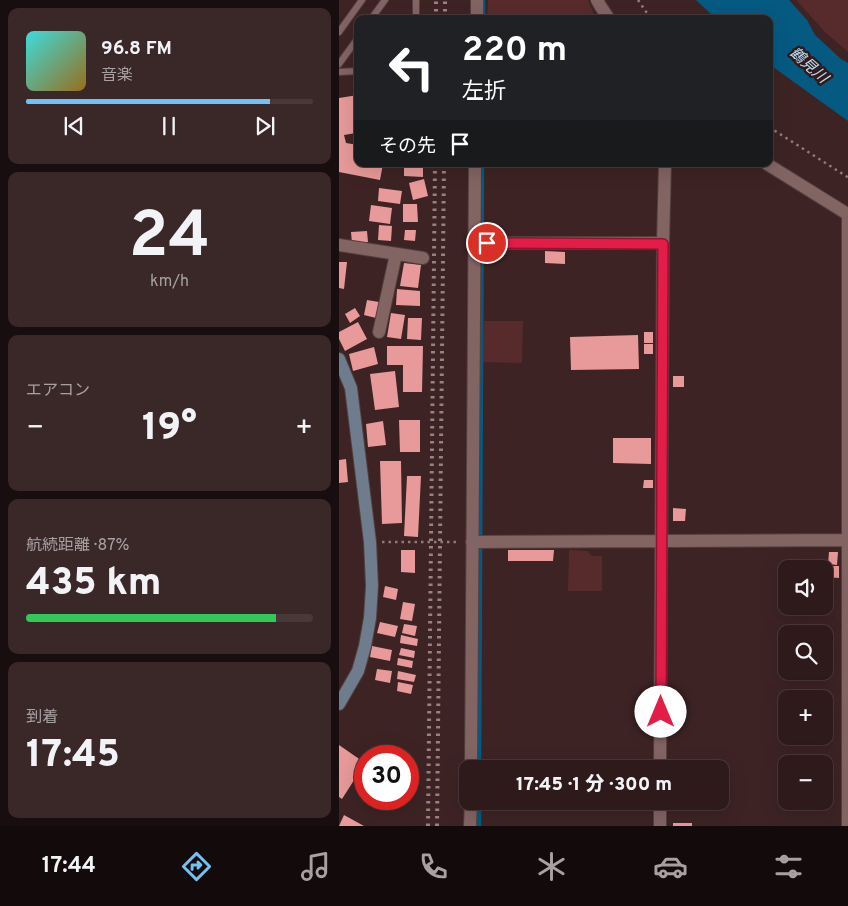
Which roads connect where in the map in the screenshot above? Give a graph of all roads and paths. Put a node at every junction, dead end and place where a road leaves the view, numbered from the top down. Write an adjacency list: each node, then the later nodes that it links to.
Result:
1 (362, 0): 12 (lane)
2 (385, 0): 7 (lane)
3 (416, 0): 8 (lane)
4 (477, 0): 9 (street)
5 (597, 0): 10 (street)
6 (638, 0): 11 (path)
7 (374, 15)
8 (416, 15)
9 (477, 15)
10 (606, 15)
11 (648, 15)
12 (339, 32)
13 (354, 43): 14 (lane)
14 (339, 64)
15 (354, 71): 16 (lane)
16 (339, 72)
17 (773, 130): 21 (path)
18 (475, 167): 23 (street)
19 (665, 167): 24 (street)
20 (772, 167): 22 (street)
21 (848, 178)
22 (848, 215): 30 (street)
23 (479, 243): 24 (street); 32 (street)
24 (663, 244): 33 (street)
25 (339, 245): 26 (street)
26 (395, 254): 27 (street); 28 (street)
27 (423, 258)
28 (379, 332)
29 (339, 359): 31 (street)
30 (848, 540): 33 (street); 41 (street)
31 (370, 542): 32 (path); 34 (street)
32 (478, 542): 33 (street); 35 (street)
33 (662, 542): 36 (street)
34 (339, 704)
35 (471, 760)
36 (660, 760)
37 (471, 810): 39 (street)
38 (660, 810): 40 (street)
39 (470, 826)
40 (660, 826)
41 (848, 826)

